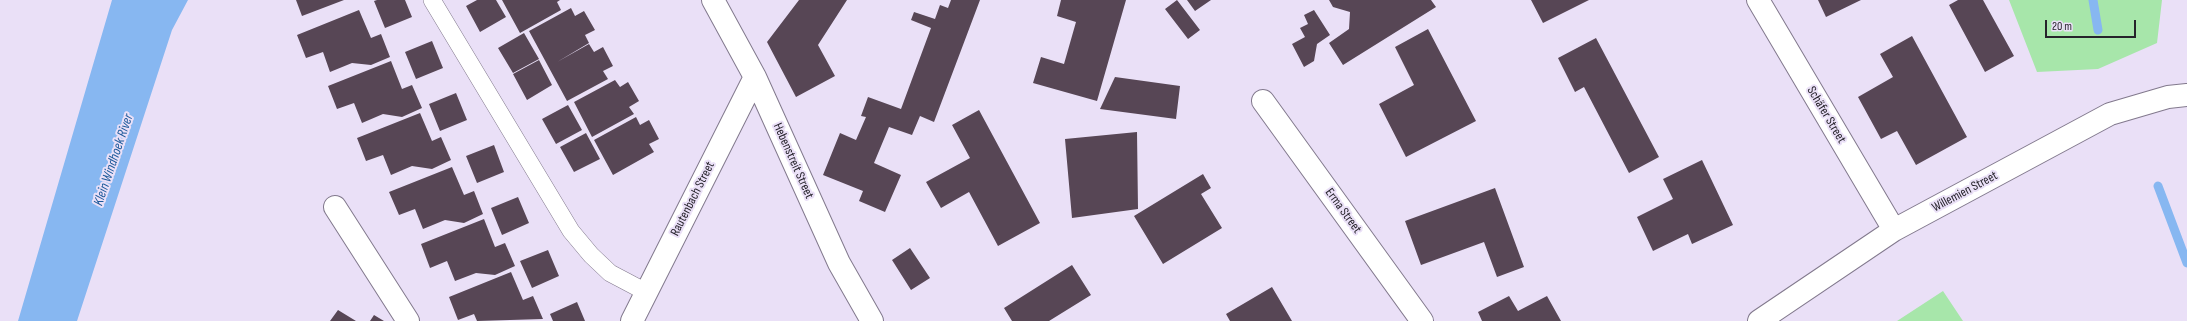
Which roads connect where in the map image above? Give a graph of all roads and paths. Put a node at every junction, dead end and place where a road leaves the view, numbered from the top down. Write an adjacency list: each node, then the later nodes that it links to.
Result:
1 (432, 0): 9 (lane)
2 (713, 0): 4 (street, Hebenstreit Street)
3 (1758, 0): 8 (street, Schäfer Street)
4 (755, 77): 9 (street, Rautenbach Street); 12 (street, Hebenstreit Street)
5 (2187, 95): 8 (street, Willemien Street)
6 (1263, 101): 13 (street, Erma Street)
7 (335, 208): 10 (street)
8 (1894, 230): 14 (street, Willemien Street)
9 (646, 292): 11 (street, Rautenbach Street)
10 (408, 321)
11 (632, 321)
12 (872, 321)
13 (1422, 321)
14 (1759, 321)

